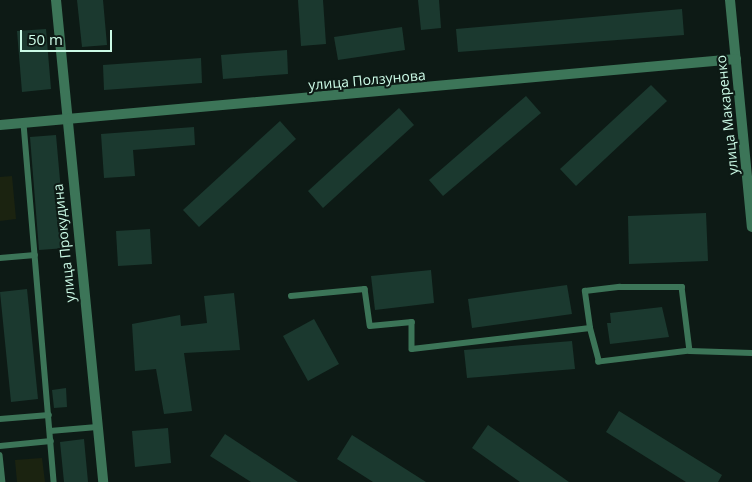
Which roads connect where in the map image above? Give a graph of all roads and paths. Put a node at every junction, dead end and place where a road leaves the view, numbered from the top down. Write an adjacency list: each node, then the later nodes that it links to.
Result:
1 (56, 0): 4 (street, улица Прокудина)
2 (730, 0): 3 (street, улица Макаренко)
3 (736, 59): 4 (street, улица Ползунова); 7 (street, улица Макаренко)
4 (66, 121): 5 (street, улица Ползунова); 16 (street, улица Прокудина)
5 (24, 124): 6 (street, улица Ползунова); 8 (lane)
6 (0, 125)
7 (752, 226)
8 (35, 256): 9 (lane); 14 (lane)
9 (0, 258)
10 (291, 296): 11 (lane)
11 (590, 328): 12 (lane); 12 (lane)
12 (690, 351): 13 (lane)
13 (752, 353)
14 (49, 415): 15 (lane); 17 (lane)
15 (0, 419)
16 (97, 427): 17 (lane); 23 (street, улица Прокудина)
17 (50, 432): 18 (lane)
18 (51, 441): 19 (lane); 22 (lane)
19 (0, 446)
20 (0, 454): 21 (lane)
21 (3, 482)
22 (54, 482)
23 (102, 482)

